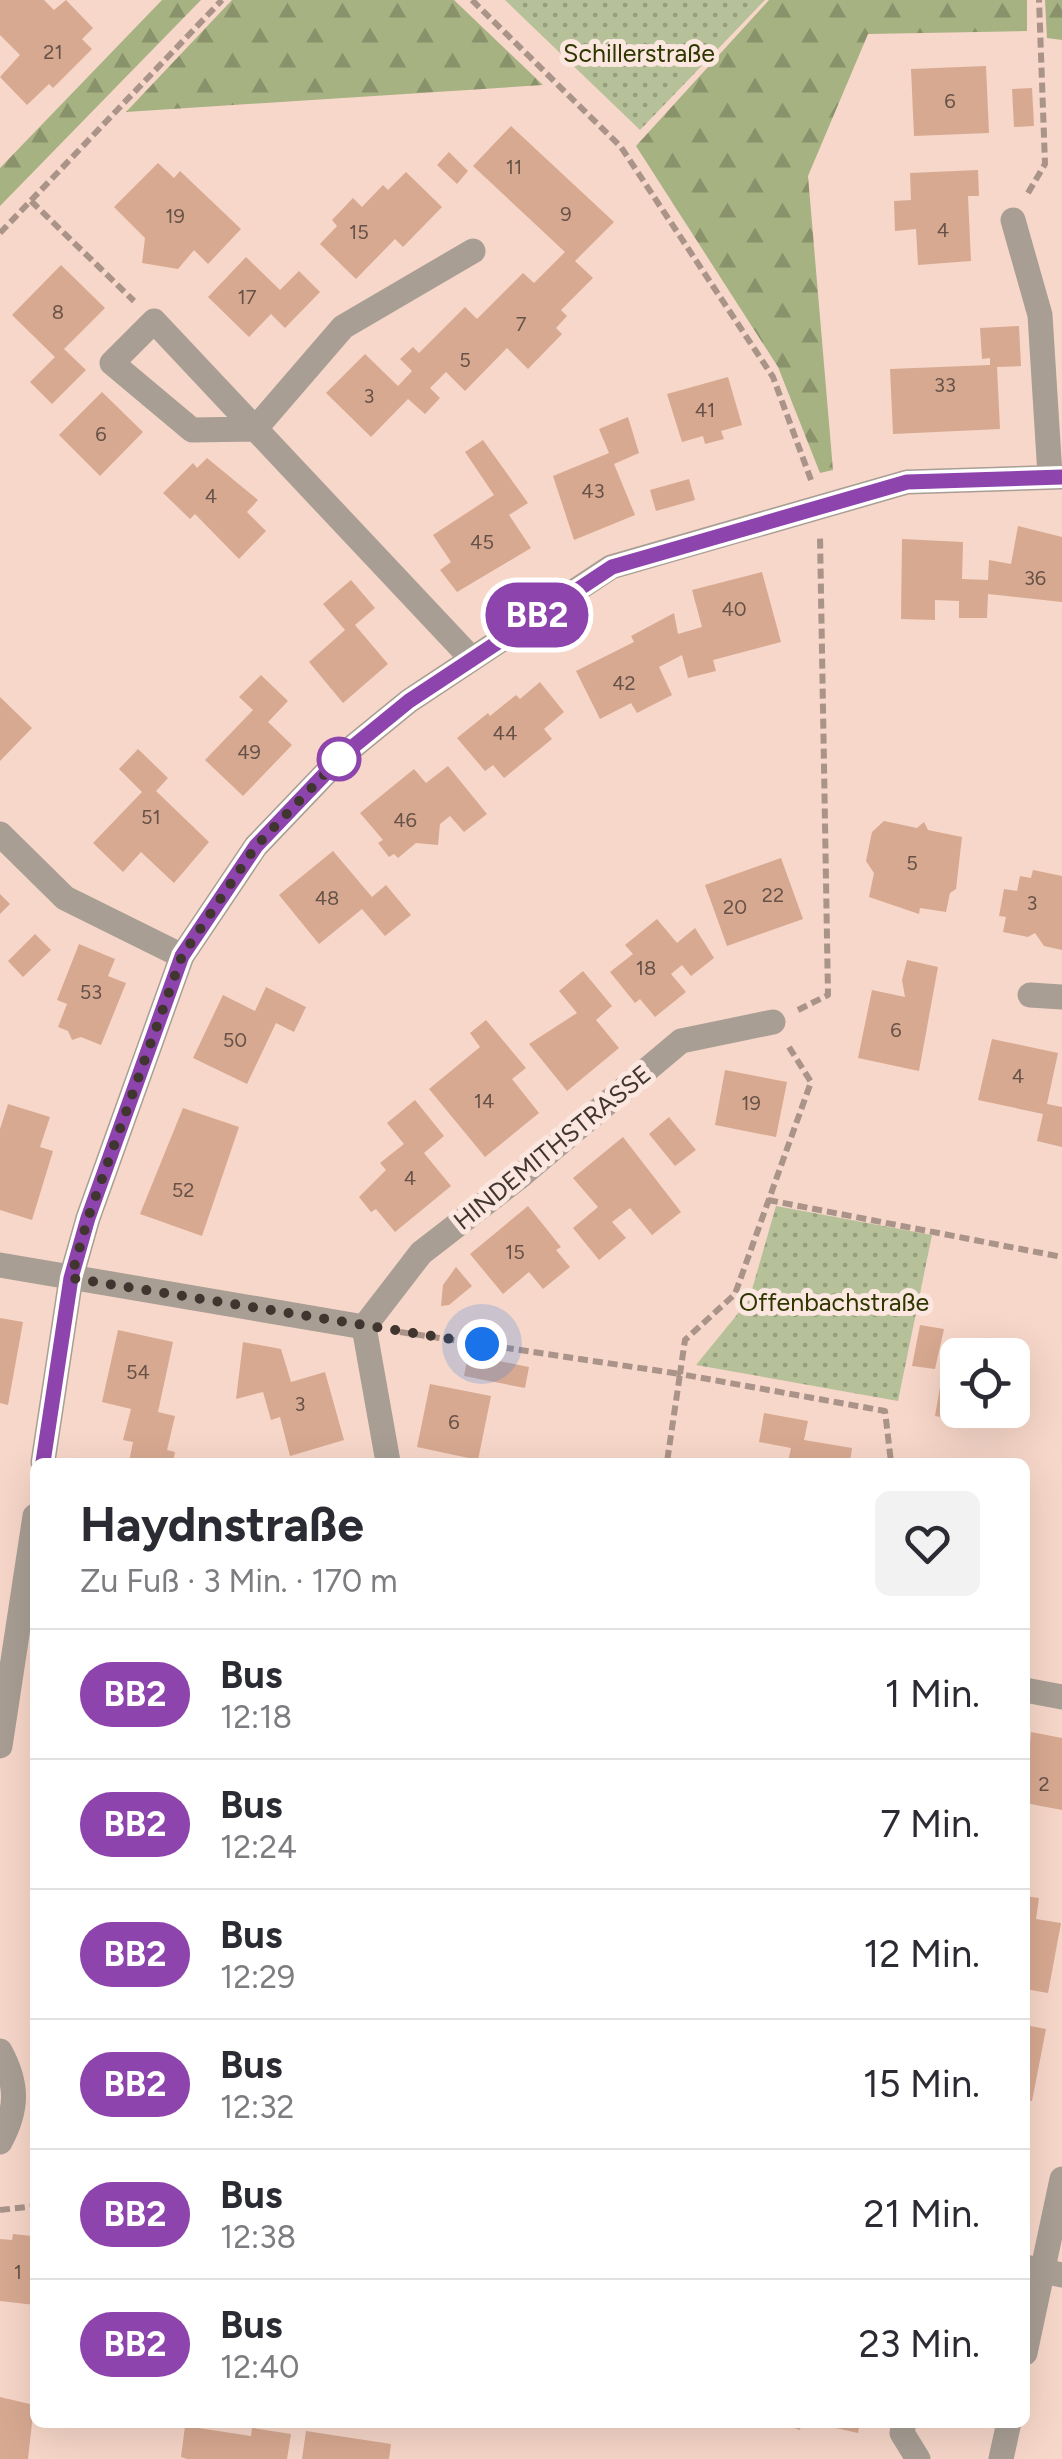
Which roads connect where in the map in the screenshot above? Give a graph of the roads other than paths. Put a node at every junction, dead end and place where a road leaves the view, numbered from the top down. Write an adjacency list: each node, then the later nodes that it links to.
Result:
1 (1013, 220): 4 (street)
2 (473, 251): 3 (street)
3 (255, 429): 3 (street); 5 (street)
4 (1056, 476): 5 (street)
5 (471, 658): 7 (street)
6 (0, 834): 7 (street)
7 (182, 956): 12 (street)
8 (1030, 994): 9 (street)
9 (1062, 997)
10 (773, 1022): 13 (street, HINDEMITHSTRASSE)
11 (0, 1264): 12 (street)
12 (71, 1278): 13 (street); 14 (street)
13 (364, 1326): 15 (street)
14 (44, 1458)
15 (387, 1458)
16 (30, 1549): 19 (street)
17 (1030, 1691): 18 (street)
18 (1062, 1698)
19 (0, 1746)
20 (0, 2051): 21 (street)
21 (25, 2101): 22 (street)
22 (0, 2142)
23 (1062, 2179): 24 (street)
24 (1044, 2271): 25 (street)
25 (1030, 2331)
26 (903, 2428): 28 (street)
27 (1008, 2428): 29 (street)
28 (918, 2459)
29 (1001, 2459)

